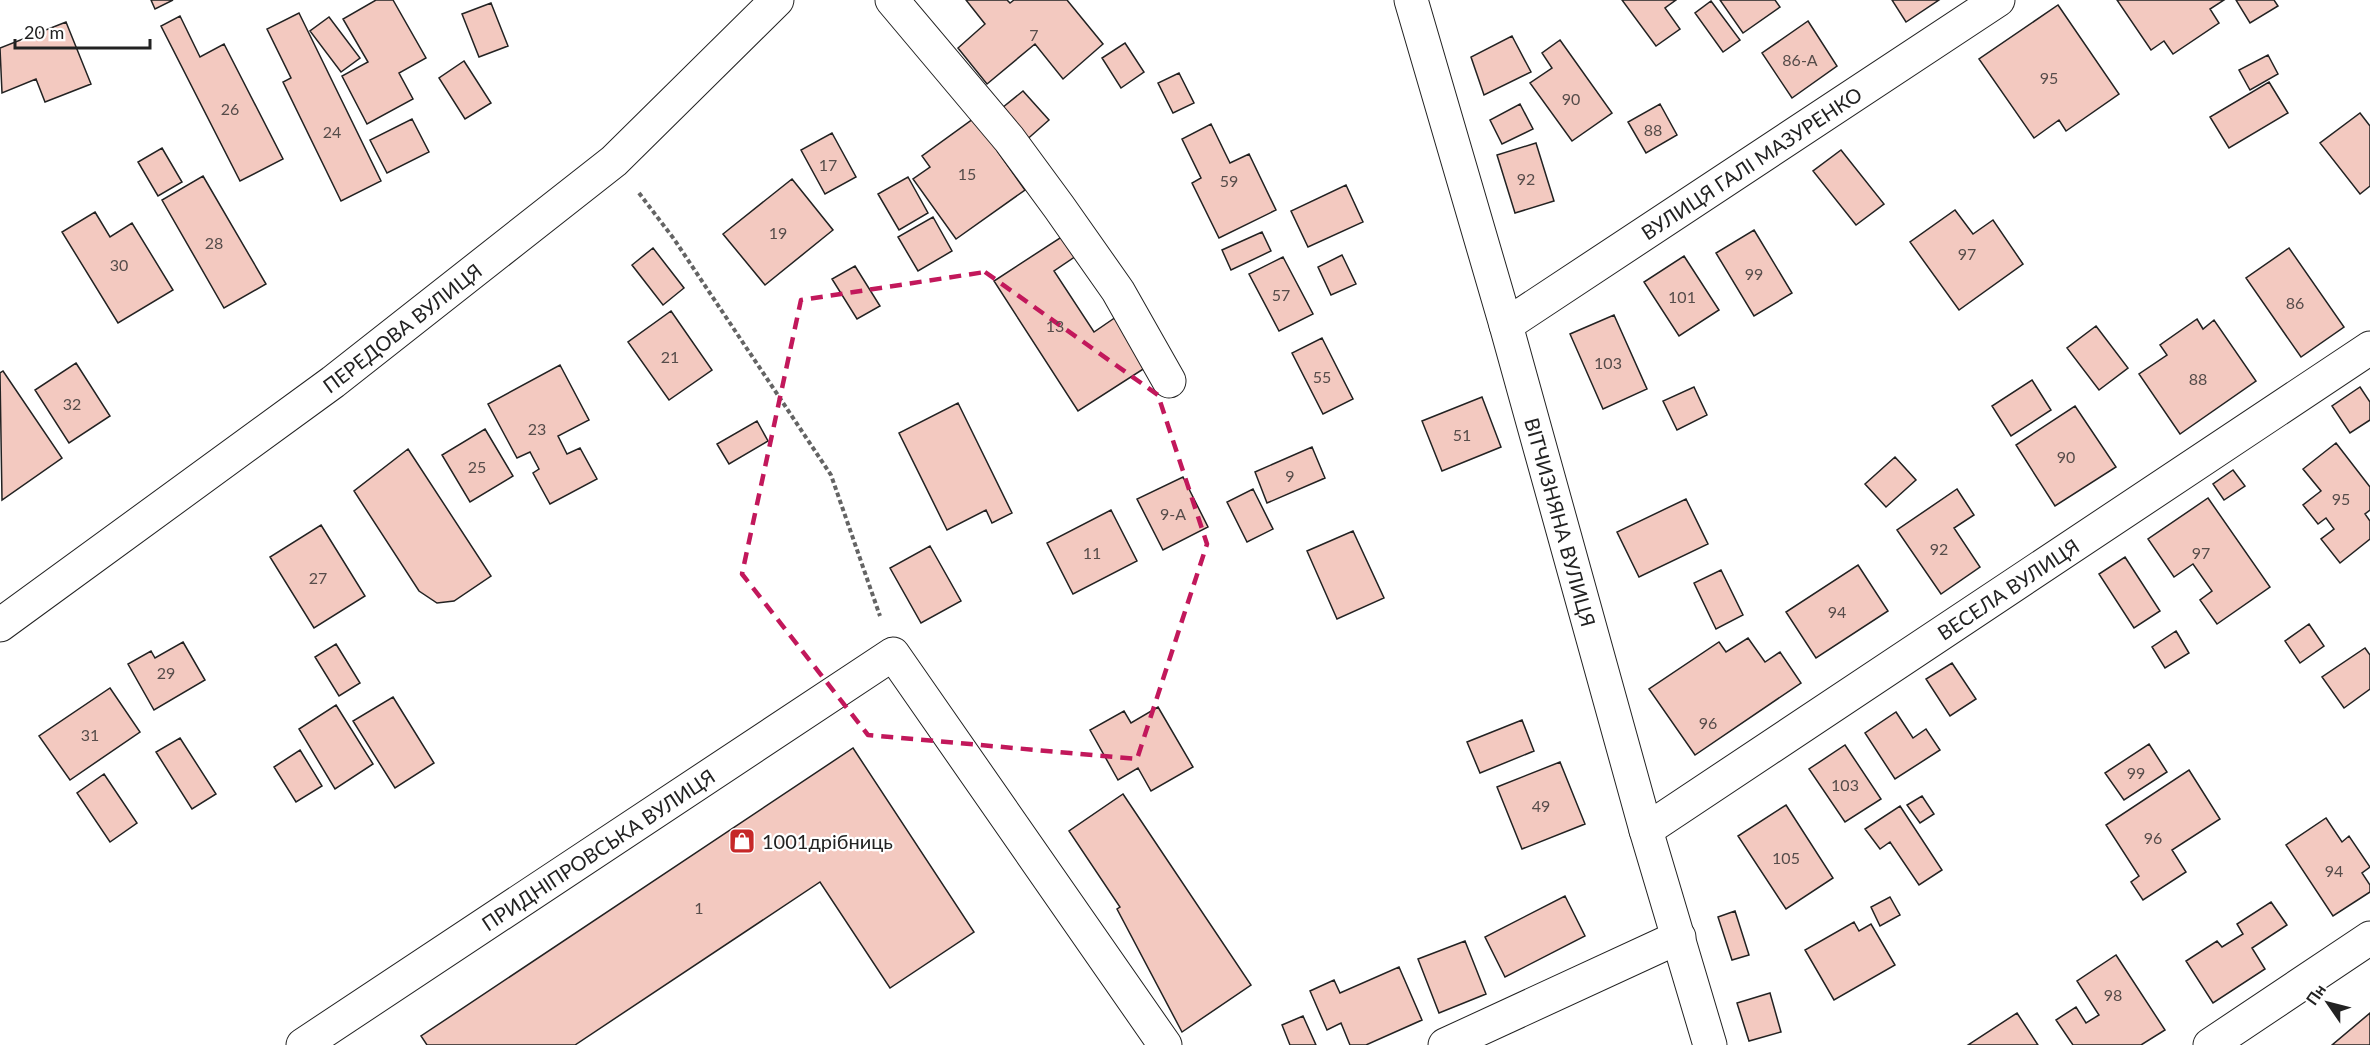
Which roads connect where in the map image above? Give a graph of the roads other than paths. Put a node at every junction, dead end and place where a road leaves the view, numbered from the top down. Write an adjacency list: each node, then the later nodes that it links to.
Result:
1 (777, 0): 8 (street, ПЕРЕДОВА ВУЛИЦЯ)
2 (892, 0): 7 (street)
3 (1411, 0): 5 (street, ВІТЧИЗНЯНА ВУЛИЦЯ)
4 (1998, 0): 5 (street, ВУЛИЦЯ ГАЛІ МАЗУРЕНКО)
5 (1506, 325): 9 (street, ВІТЧИЗНЯНА ВУЛИЦЯ)
6 (2370, 348): 9 (street, ВЕСЕЛА ВУЛИЦЯ)
7 (1169, 381)
8 (0, 625)
9 (1646, 830): 10 (street, ВІТЧИЗНЯНА ВУЛИЦЯ)
10 (1679, 937): 14 (street); 15 (street, ВІТЧИЗНЯНА ВУЛИЦЯ)
11 (2370, 938): 16 (street)
12 (303, 1045): 13 (street, ПРИДНІПРОВСЬКА ВУЛИЦЯ)
13 (1165, 1045)
14 (1445, 1045)
15 (1710, 1045)
16 (2210, 1045)

